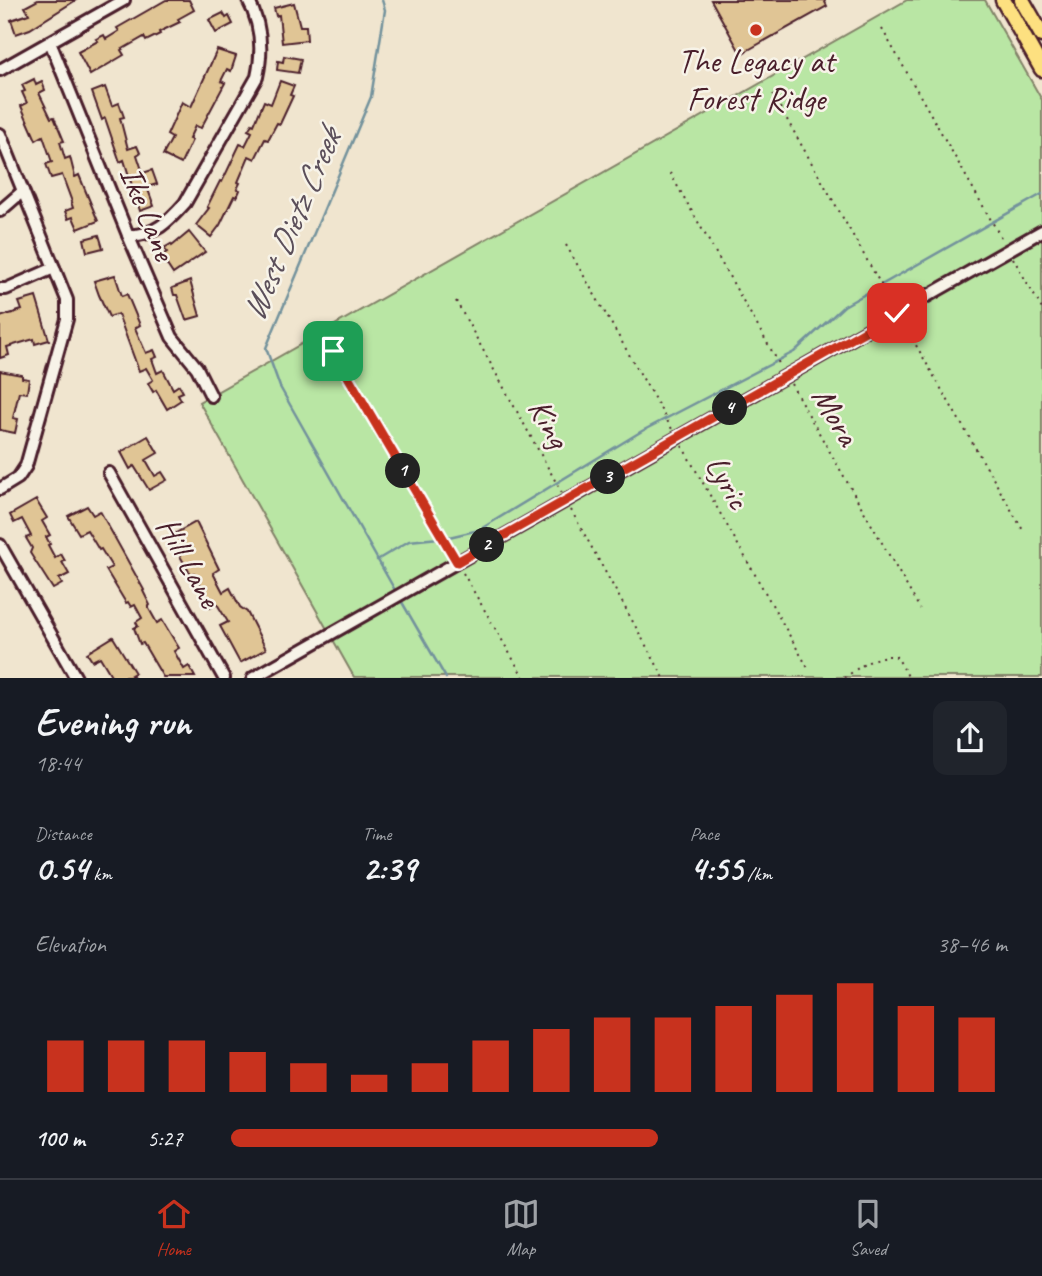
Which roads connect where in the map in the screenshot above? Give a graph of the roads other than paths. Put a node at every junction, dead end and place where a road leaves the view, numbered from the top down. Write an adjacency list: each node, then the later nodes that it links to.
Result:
1 (124, 0): 6 (street)
2 (248, 0): 14 (street)
3 (1003, 0): 9 (main road)
4 (1022, 0): 5 (main road)
5 (1042, 35)
6 (51, 42): 8 (street); 14 (street, Ike Lane)
7 (0, 54): 8 (street)
8 (3, 68)
9 (1042, 69)
10 (0, 134): 11 (street)
11 (23, 191): 12 (street); 15 (street)
12 (0, 211)
13 (1042, 231): 23 (street)
14 (128, 235): 17 (street, Ike Lane)
15 (54, 268): 16 (street); 19 (street)
16 (0, 289)
17 (211, 396)
18 (109, 473): 22 (street, Hill Lane)
19 (0, 489)
20 (0, 545): 21 (street)
21 (76, 677)
22 (224, 677)
23 (253, 677)

